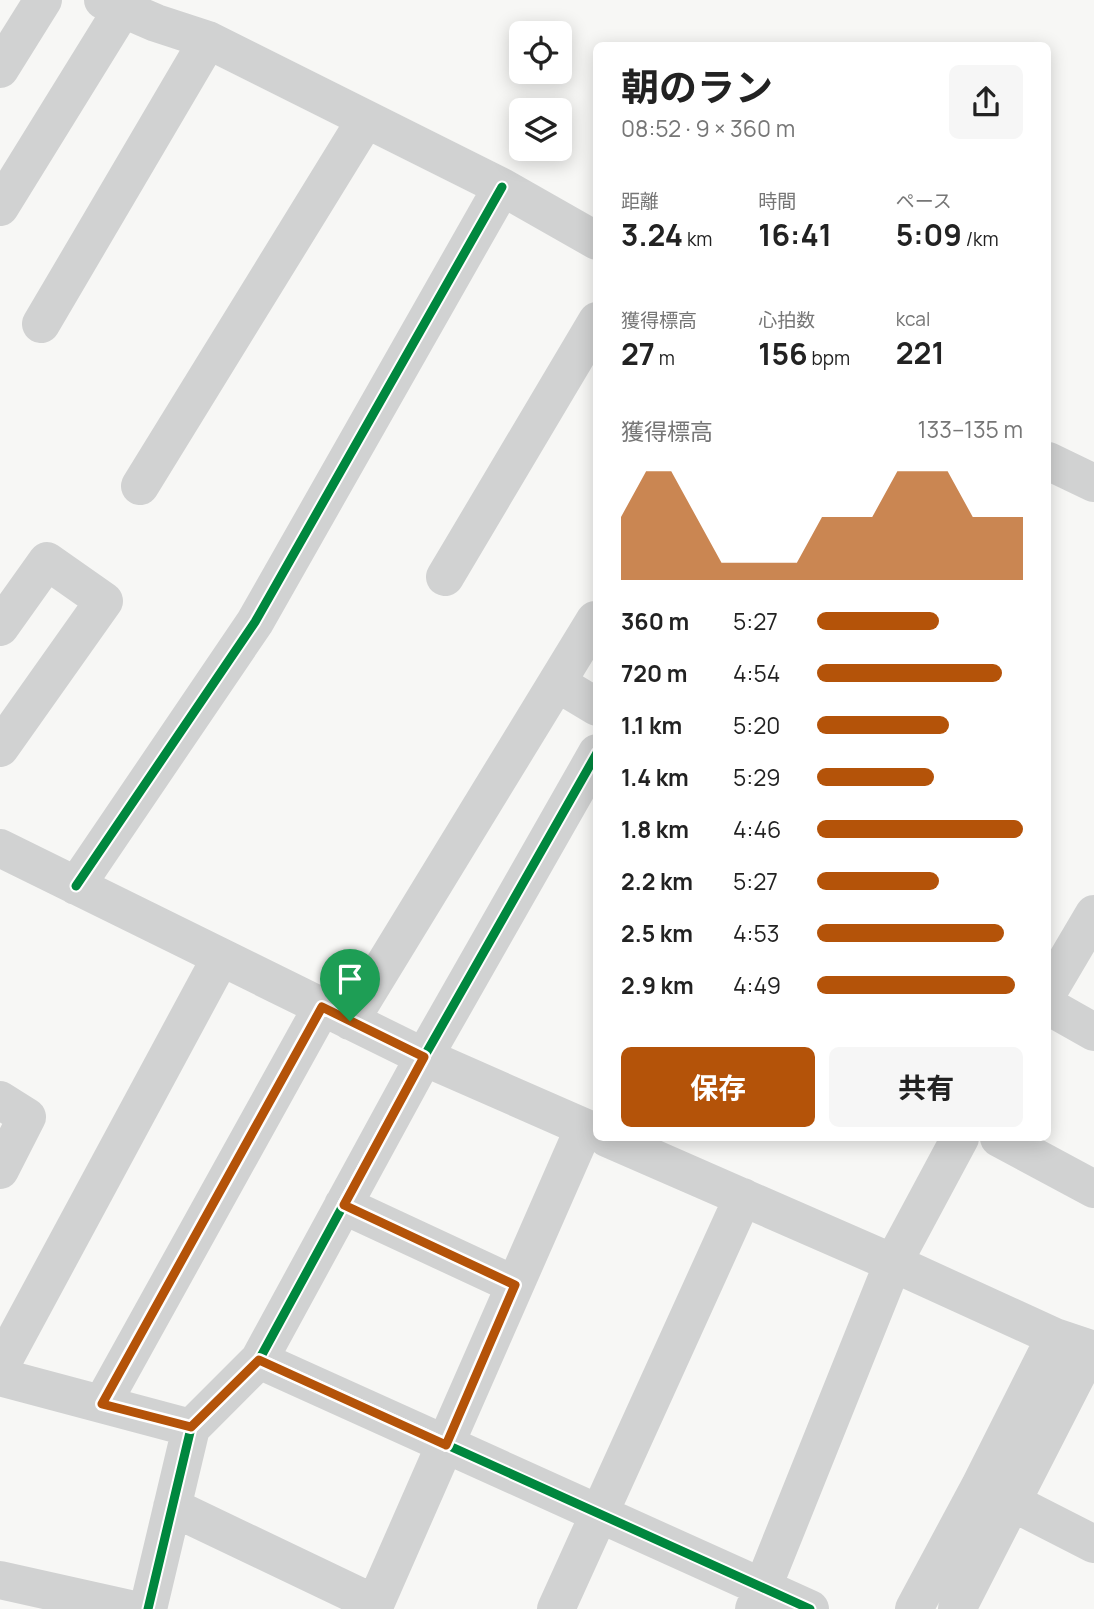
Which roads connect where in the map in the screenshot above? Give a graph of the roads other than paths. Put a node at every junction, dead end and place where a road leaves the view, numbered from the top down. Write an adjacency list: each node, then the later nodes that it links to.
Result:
1 (43, 0): 4 (street)
2 (136, 8): 3 (street); 7 (street)
3 (208, 40): 5 (street); 9 (street)
4 (0, 69)
5 (366, 119): 6 (street); 13 (street)
6 (502, 187): 8 (street); 22 (street)
7 (0, 206)
8 (593, 239)
9 (41, 324)
10 (593, 328): 14 (street)
11 (1051, 465): 12 (street)
12 (1094, 484)
13 (140, 486)
14 (445, 577)
15 (593, 625): 17 (street)
16 (0, 627): 19 (street)
17 (557, 683): 18 (street); 28 (street)
18 (593, 705)
19 (0, 748)
20 (593, 760): 30 (street)
21 (0, 848): 22 (street)
22 (76, 886): 25 (street)
23 (1094, 914): 24 (street)
24 (1060, 947): 26 (street)
25 (221, 957): 28 (street); 45 (street)
26 (1051, 981)
27 (1051, 1008): 29 (street)
28 (336, 1014): 30 (street); 47 (street)
29 (1094, 1032)
30 (424, 1057): 32 (street); 40 (street)
31 (0, 1100): 37 (street)
32 (593, 1132)
33 (593, 1139): 42 (street)
34 (614, 1141): 39 (street)
35 (958, 1141): 41 (street)
36 (1005, 1141): 38 (street)
37 (0, 1171)
38 (1094, 1189)
39 (743, 1197): 41 (street); 52 (street)
40 (344, 1205): 42 (street); 44 (street)
41 (893, 1263): 43 (street); 55 (street)
42 (515, 1285): 49 (street)
43 (1080, 1346): 50 (street)
44 (259, 1360): 48 (street); 49 (street)
45 (0, 1367)
46 (0, 1377): 47 (street)
47 (102, 1404): 48 (street)
48 (191, 1427): 51 (street)
49 (446, 1445): 52 (street); 56 (street)
50 (996, 1494): 53 (street); 61 (street); 62 (street)
51 (172, 1507): 56 (street); 58 (street)
52 (599, 1514): 55 (street); 59 (street)
53 (1094, 1544)
54 (0, 1580): 57 (street)
55 (758, 1598): 60 (street)
56 (374, 1607)
57 (131, 1609)
58 (148, 1609)
59 (556, 1609)
60 (810, 1609)
61 (914, 1609)
62 (957, 1609)

